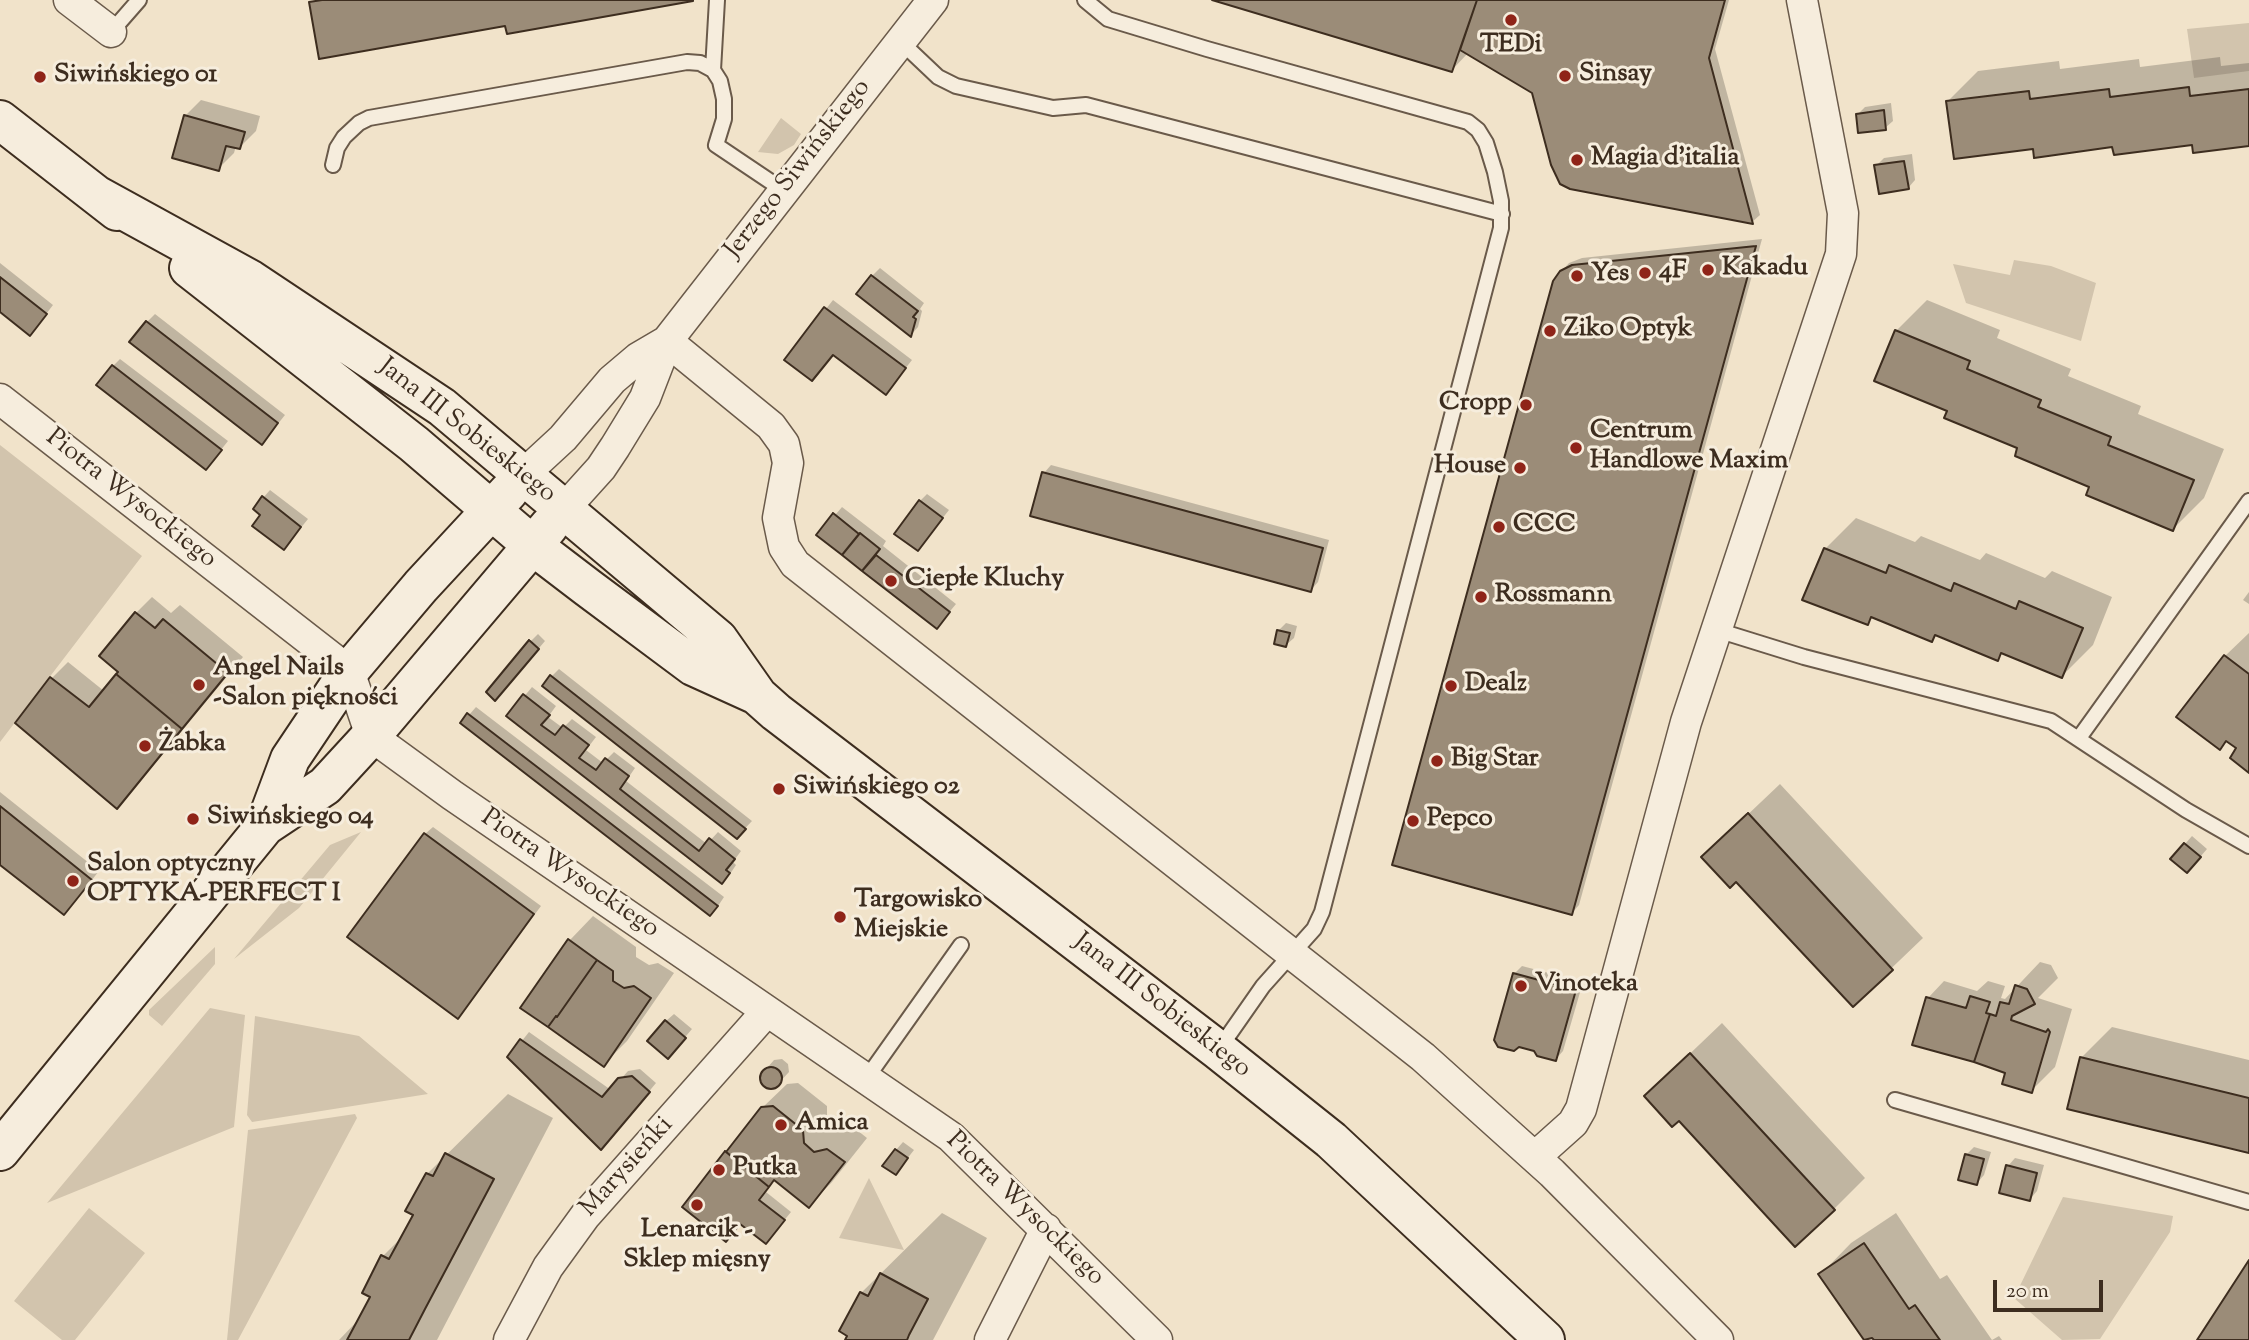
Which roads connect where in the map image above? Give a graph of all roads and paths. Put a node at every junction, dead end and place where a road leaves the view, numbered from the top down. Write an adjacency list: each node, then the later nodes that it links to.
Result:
1 (69, 0): 7 (street)
2 (139, 0): 7 (lane)
3 (718, 0): 9 (lane)
4 (933, 0): 8 (street, Jerzego Siwińskiego)
5 (1085, 0): 14 (lane)
6 (1802, 0): 22 (street)
7 (111, 32)
8 (900, 41): 12 (street, Jerzego Siwińskiego); 14 (lane)
9 (713, 70): 11 (lane); 12 (lane)
10 (0, 120): 13 (street, Jana III Sobieskiego)
11 (333, 165)
12 (783, 190): 15 (street, Jerzego Siwińskiego)
13 (98, 196): 17 (street, Jana III Sobieskiego); 20 (street, Jana III Sobieskiego)
14 (1502, 214): 30 (lane)
15 (667, 341): 17 (street, Jerzego Siwińskiego); 19 (street, Jerzego Siwińskiego); 30 (street)
16 (0, 399): 23 (street, Piotra Wysockiego)
17 (524, 474): 19 (street, Jana III Sobieskiego); 20 (street)
18 (2249, 501): 26 (lane)
19 (564, 509): 21 (street); 24 (street, Jana III Sobieskiego)
20 (492, 510): 21 (street, Jana III Sobieskiego); 23 (street)
21 (532, 545): 24 (street, Jana III Sobieskiego); 25 (street)
22 (1717, 629): 26 (lane); 36 (street)
23 (349, 671): 25 (street); 27 (street)
24 (758, 696): 32 (street, Jana III Sobieskiego)
25 (372, 736): 27 (street); 31 (street, Piotra Wysockiego)
26 (2079, 738): 28 (lane)
27 (265, 826): 35 (street)
28 (2249, 846)
29 (961, 945): 33 (lane)
30 (1292, 952): 32 (lane); 36 (street)
31 (767, 1011): 33 (street, Piotra Wysockiego); 39 (street, Marysieńki)
32 (1218, 1050): 42 (street, Jana III Sobieskiego)
33 (866, 1079): 38 (street, Piotra Wysockiego)
34 (1895, 1100): 37 (lane)
35 (0, 1151)
36 (1535, 1157): 43 (street)
37 (2249, 1202)
38 (1046, 1229): 40 (street); 41 (street, Piotra Wysockiego)
39 (509, 1340)
40 (990, 1340)
41 (1157, 1340)
42 (1545, 1340)
43 (1718, 1340)

